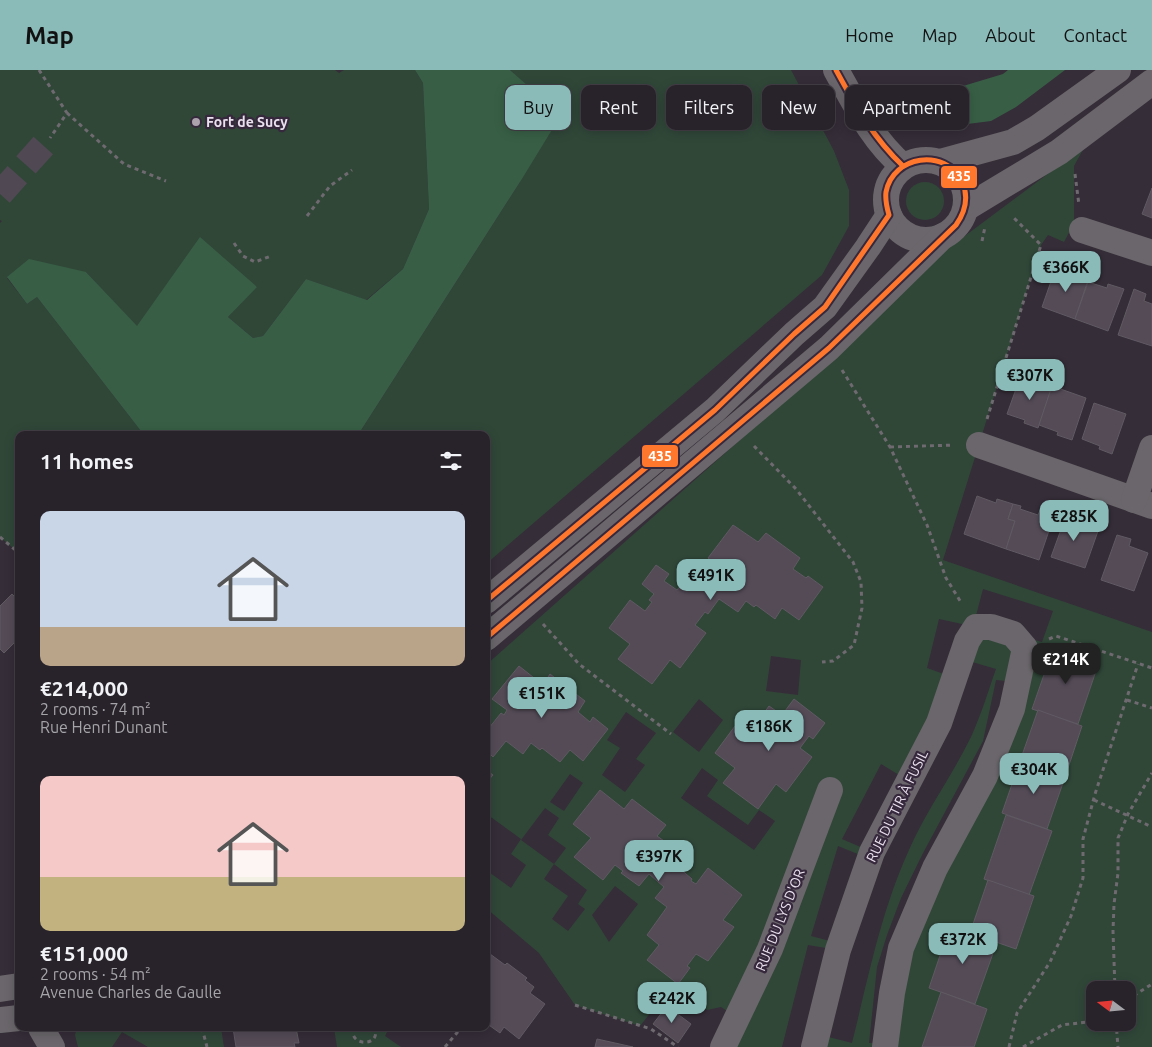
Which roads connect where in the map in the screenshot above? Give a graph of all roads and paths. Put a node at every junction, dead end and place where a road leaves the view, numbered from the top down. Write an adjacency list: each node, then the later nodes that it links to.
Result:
1 (40, 70): 5 (path)
2 (836, 70): 8 (street)
3 (1118, 70): 7 (street)
4 (1152, 82): 12 (street)
5 (67, 113): 6 (path); 11 (path)
6 (50, 138)
7 (940, 162): 8 (street); 12 (street)
8 (903, 166): 13 (street)
9 (1074, 166): 16 (path)
10 (352, 170): 14 (path)
11 (166, 181)
12 (966, 208): 17 (street)
13 (888, 215): 17 (street); 29 (street)
14 (307, 216)
15 (1012, 216): 23 (path)
16 (1082, 230): 19 (street)
17 (944, 236): 21 (street)
18 (234, 243): 20 (path)
19 (1152, 252)
20 (270, 256)
21 (829, 348): 24 (path); 30 (street)
22 (753, 444): 34 (path)
23 (979, 444): 24 (path); 26 (street)
24 (890, 447): 31 (path)
25 (1152, 448): 26 (street)
26 (1143, 503)
27 (0, 536): 28 (path)
28 (15, 549)
29 (490, 599)
30 (526, 605): 32 (street); 39 (path)
31 (976, 627): 33 (street); 66 (street, RUE DU TIR À FUSIL)
32 (490, 635)
33 (1025, 648): 35 (path); 67 (street)
34 (822, 662)
35 (1138, 664): 36 (path); 37 (path)
36 (1152, 668)
37 (1127, 700): 38 (path); 42 (path)
38 (1152, 708)
39 (671, 734)
40 (1152, 773): 43 (path)
41 (830, 790): 65 (street, RUE DU LYS D'OR)
42 (1094, 800): 43 (path); 68 (path)
43 (1128, 814): 44 (path); 45 (path)
44 (1152, 827)
45 (1115, 981)
46 (1152, 984): 49 (path)
47 (15, 987): 48 (street)
48 (0, 989)
49 (1136, 994)
50 (576, 1005): 64 (path)
51 (15, 1018): 52 (street)
52 (0, 1020)
53 (1086, 1022): 69 (path)
54 (43, 1031): 61 (street)
55 (203, 1031): 62 (path)
56 (352, 1031): 60 (path)
57 (375, 1031): 60 (path)
58 (458, 1031): 63 (path)
59 (1117, 1031): 70 (path)
60 (367, 1046)
61 (52, 1047)
62 (207, 1047)
63 (445, 1047)
64 (678, 1047)
65 (723, 1047)
66 (814, 1047)
67 (886, 1047)
68 (1009, 1047)
69 (1023, 1047)
70 (1118, 1047)

